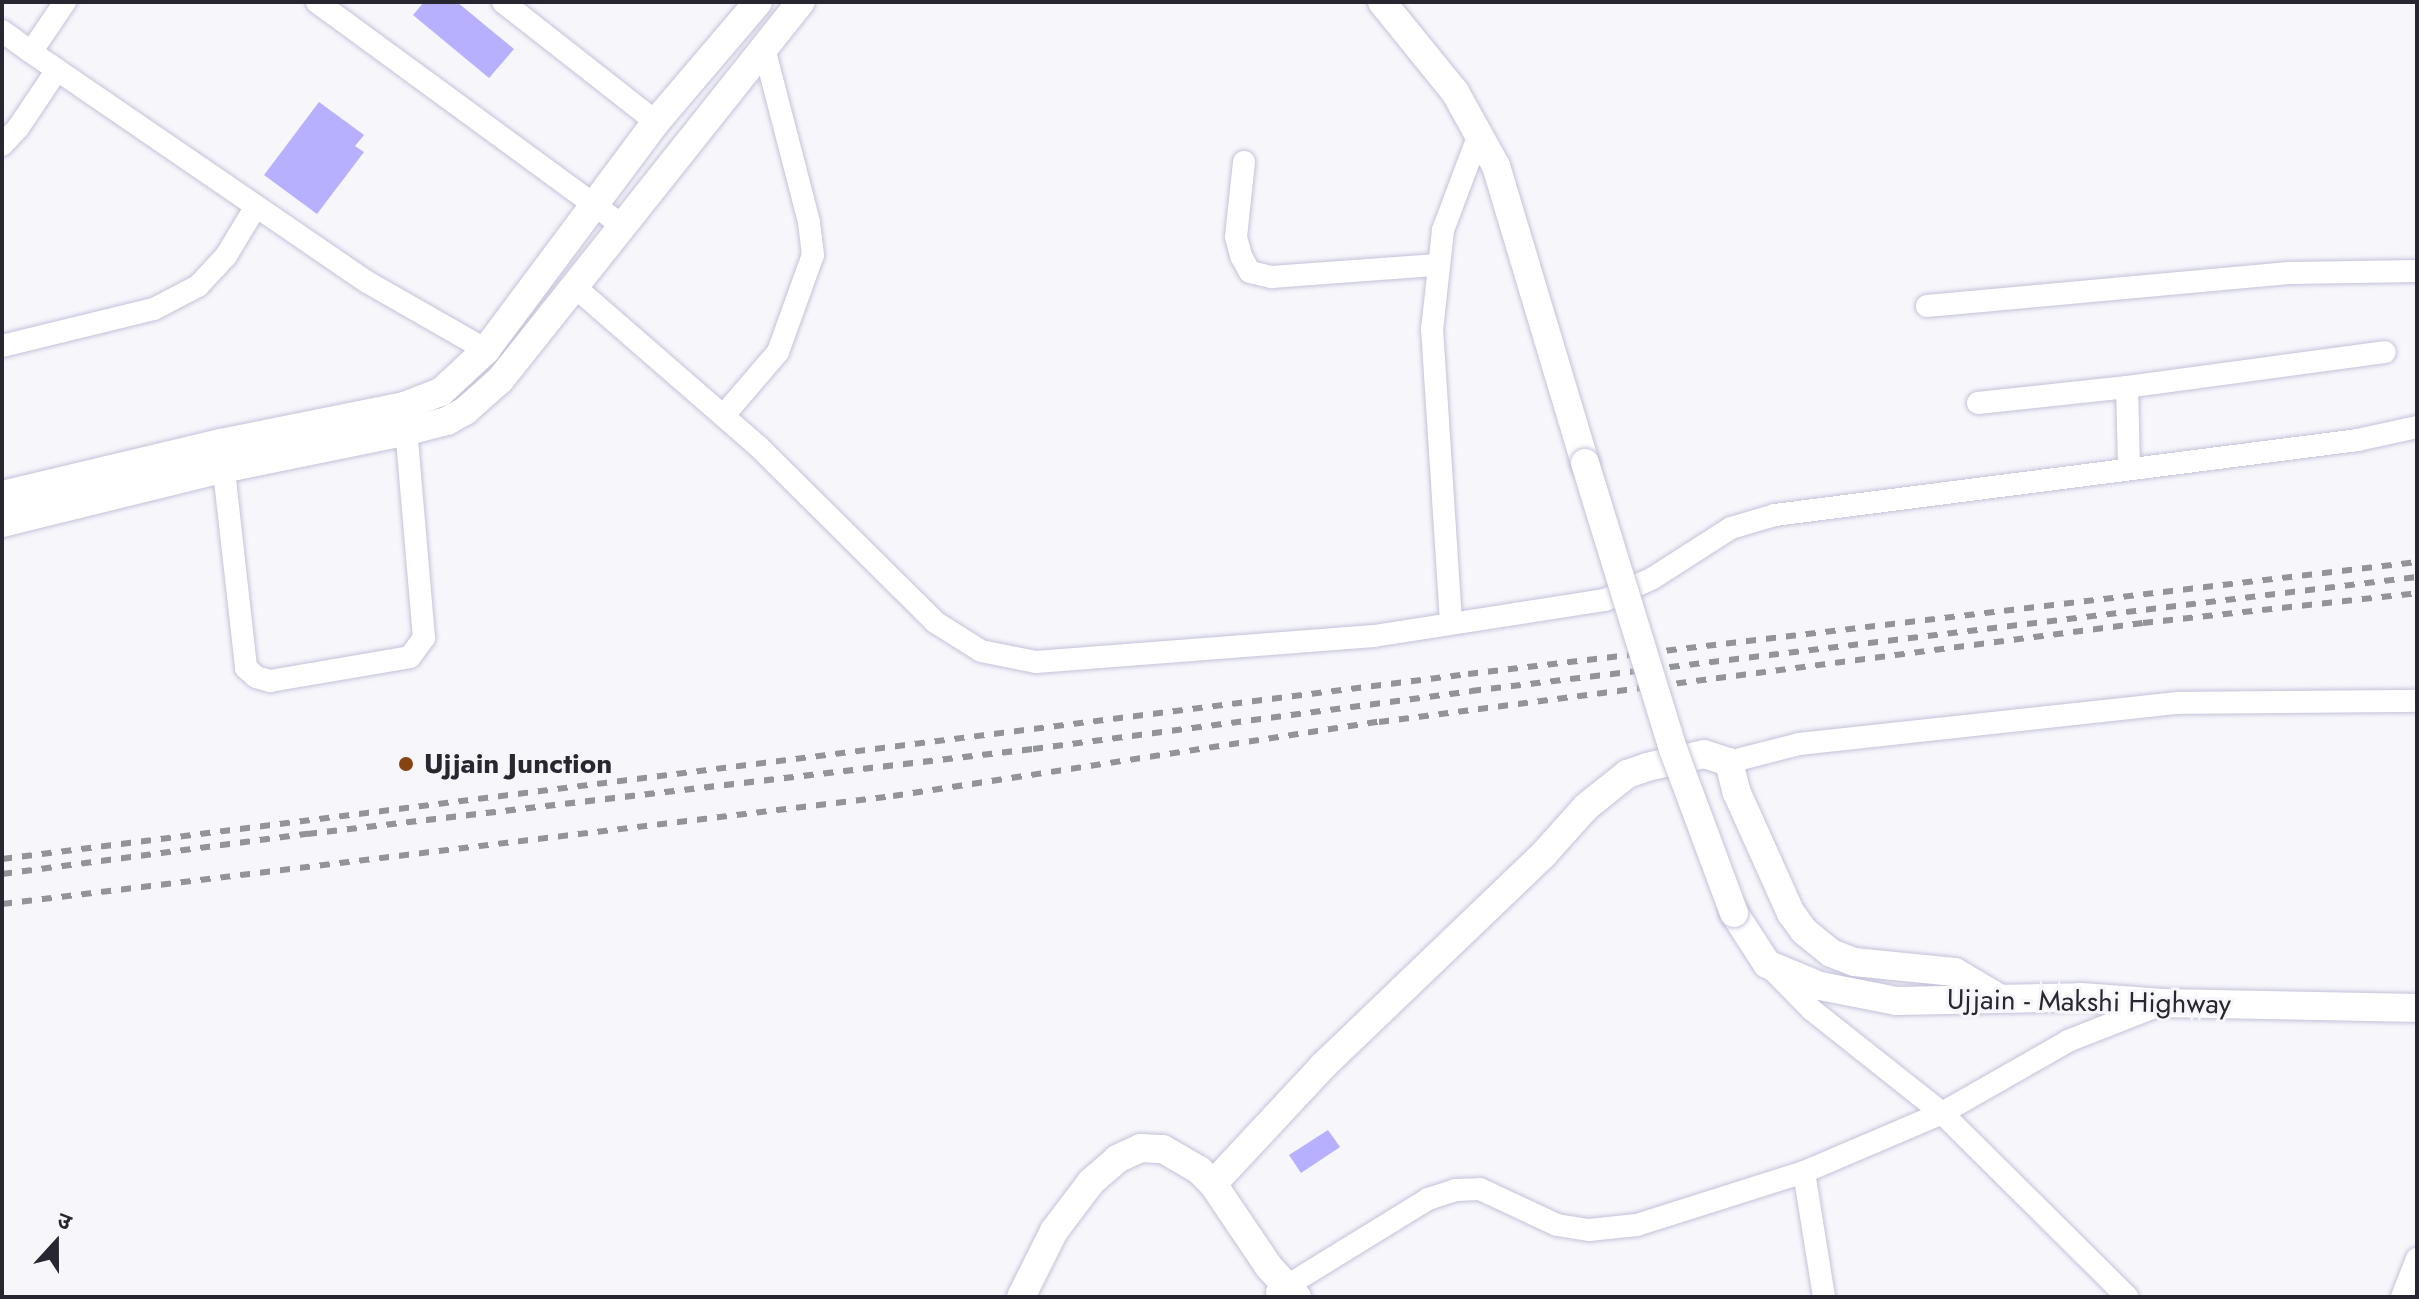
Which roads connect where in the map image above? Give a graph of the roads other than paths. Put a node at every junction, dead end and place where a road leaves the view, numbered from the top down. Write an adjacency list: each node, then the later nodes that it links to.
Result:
1 (65, 2): 9 (street)
2 (317, 2): 15 (street)
3 (503, 2): 11 (street)
4 (758, 2): 11 (main road)
5 (801, 2): 8 (main road)
6 (1382, 2): 12 (main road)
7 (2, 31): 9 (street)
8 (764, 48): 17 (main road); 27 (street)
9 (31, 52): 10 (street)
10 (57, 70): 13 (street); 16 (street)
11 (656, 122): 15 (main road)
12 (1479, 134): 18 (street); 37 (main road, bridge)
13 (2, 145)
14 (1244, 162): 18 (street)
15 (595, 207): 17 (street); 23 (main road)
16 (255, 208): 22 (street); 23 (street)
17 (623, 226): 20 (main road)
18 (1437, 265): 34 (street)
19 (2417, 271): 21 (street)
20 (575, 287): 27 (street); 28 (main road)
21 (1927, 306)
22 (2, 346)
23 (486, 350): 28 (main road)
24 (2385, 352): 25 (street)
25 (2127, 387): 26 (street); 31 (street)
26 (1978, 403)
27 (724, 415): 34 (street)
28 (406, 418): 30 (main road); 30 (street)
29 (2417, 427): 31 (street)
30 (222, 456): 32 (main road); 33 (main road)
31 (2129, 467): 34 (street)
32 (2, 495)
33 (2, 523)
34 (1451, 622)
35 (2417, 701): 36 (street)
36 (1729, 762): 38 (main road); 43 (main road)
37 (1767, 964): 38 (main road, Ujjain - Makshi Highway); 41 (street)
38 (1997, 997): 39 (main road, Ujjain - Makshi Highway)
39 (2163, 1003): 40 (main road, Ujjain - Makshi Highway); 41 (street)
40 (2417, 1008)
41 (1942, 1113): 42 (street); 48 (street)
42 (1804, 1172): 45 (street); 47 (street)
43 (1213, 1184): 45 (main road); 46 (main road)
44 (2417, 1259): 49 (street)
45 (1282, 1288)
46 (1021, 1297)
47 (1824, 1297)
48 (2127, 1297)
49 (2402, 1297)

